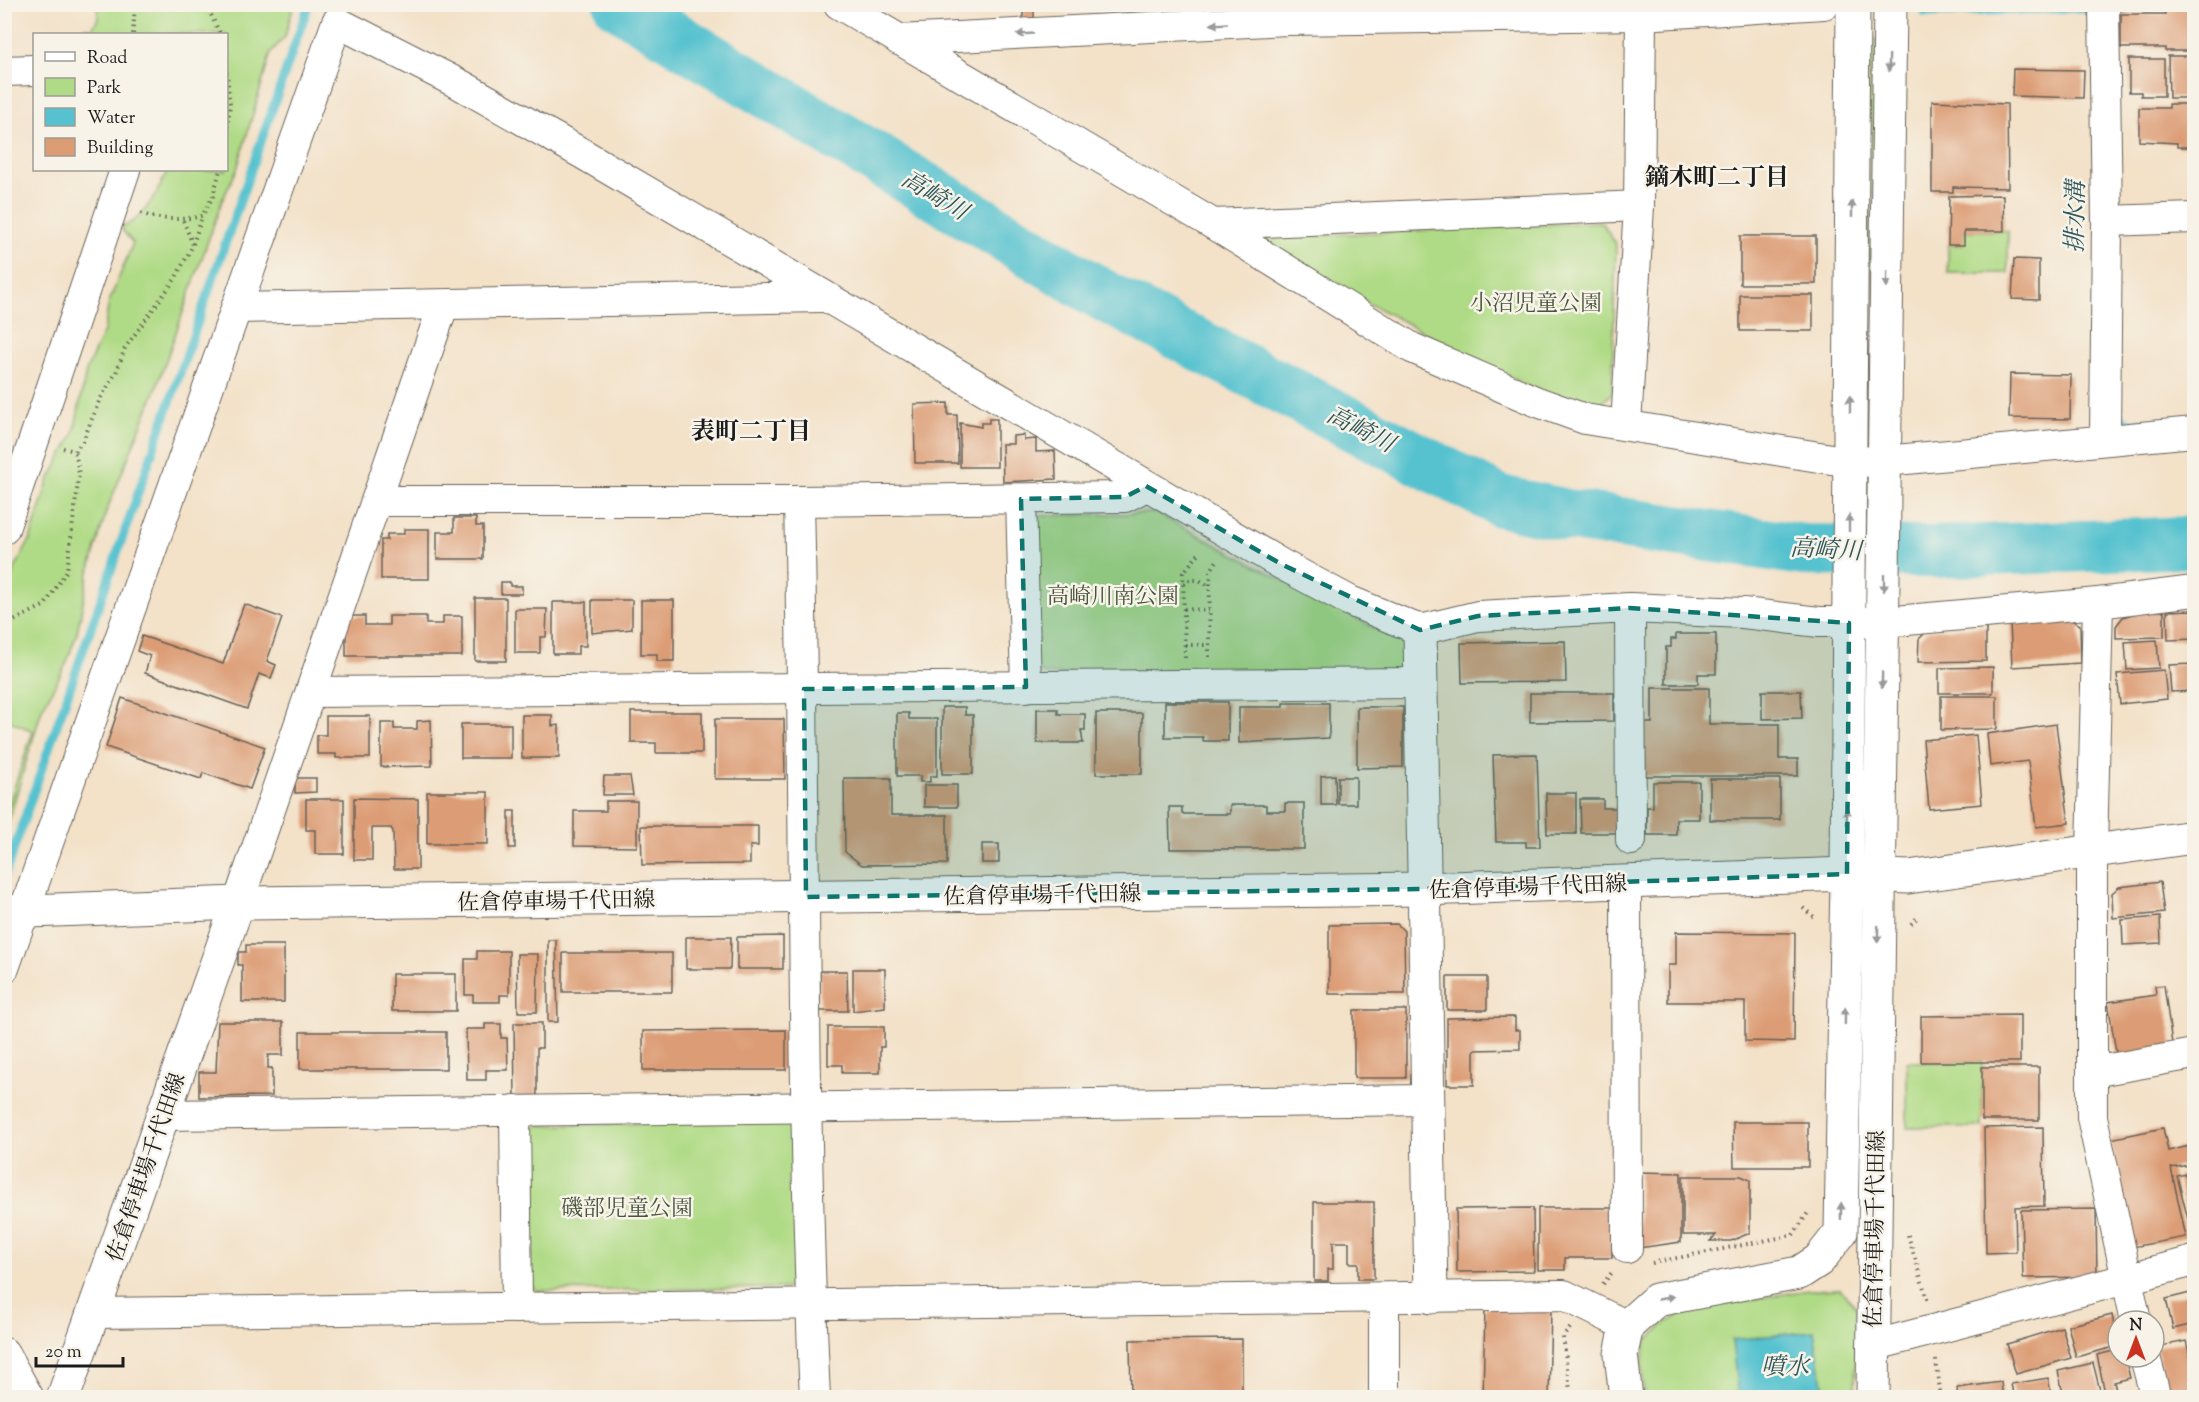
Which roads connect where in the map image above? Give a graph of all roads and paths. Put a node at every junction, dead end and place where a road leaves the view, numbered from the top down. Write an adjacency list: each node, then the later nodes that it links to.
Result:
1 (135, 4): 10 (path)
2 (206, 4): 11 (path)
3 (839, 4): 12 (street)
4 (1824, 4): 9 (street)
5 (1853, 4): 36 (main road, one-way to 5)
6 (1890, 4): 35 (main road, one-way to 35)
7 (2104, 4): 24 (street)
8 (1288, 12): 9 (street); 12 (street, one-way to 12)
9 (1641, 15): 19 (street)
10 (133, 33)
11 (220, 33)
12 (899, 40): 25 (street)
13 (33, 70): 14 (street)
14 (4, 71)
15 (228, 85): 16 (path)
16 (228, 121)
17 (125, 171): 41 (street)
18 (220, 171): 21 (path)
19 (1639, 206): 25 (street); 30 (street)
20 (135, 210): 23 (path)
21 (202, 216): 23 (path); 26 (path)
22 (2194, 218): 24 (street)
23 (183, 220): 26 (path)
24 (2107, 221): 32 (street)
25 (1213, 224): 30 (street)
26 (193, 245): 34 (path)
27 (823, 297): 28 (street); 29 (street); 37 (street)
28 (443, 306): 29 (street); 39 (street)
29 (236, 308): 72 (street)
30 (1626, 425): 36 (street)
31 (2194, 432): 32 (street)
32 (2105, 440): 35 (street)
33 (57, 446): 34 (path)
34 (75, 451): 53 (path)
35 (1885, 461): 36 (street); 51 (main road, one-way to 51)
36 (1850, 462): 52 (main road, one-way to 36)
37 (1146, 486): 38 (street); 54 (street)
38 (1021, 499): 40 (street); 60 (street)
39 (378, 501): 40 (street); 62 (street)
40 (799, 501): 61 (street)
41 (4, 529)
42 (1203, 549): 44 (path)
43 (1219, 556): 45 (path)
44 (1184, 585): 45 (path); 49 (path)
45 (1209, 586): 50 (path)
46 (2194, 591): 47 (street)
47 (2098, 603): 51 (street); 65 (street)
48 (1630, 608): 52 (street); 54 (street); 64 (street)
49 (1184, 609): 50 (path); 55 (path)
50 (1209, 610): 56 (path)
51 (1884, 622): 52 (street); 66 (main road, one-way to 66)
52 (1849, 623): 66 (main road, one-way to 52)
53 (4, 626)
54 (1420, 630): 59 (main road)
55 (1185, 645): 56 (path); 57 (path)
56 (1209, 645): 58 (path)
57 (1185, 664)
58 (1209, 664)
59 (1420, 684): 60 (street); 68 (main road)
60 (1026, 687): 61 (street)
61 (804, 689): 62 (street); 69 (street)
62 (311, 692): 70 (street)
63 (2194, 837): 65 (main road)
64 (1631, 840)
65 (2092, 852): 66 (main road); 76 (street)
66 (1863, 875): 67 (main road, 佐倉停車場千代田線); 93 (main road, 佐倉停車場千代田線, one-way to 66); 94 (main road, 佐倉停車場千代田線, one-way to 94)
67 (1626, 884): 68 (main road, 佐倉停車場千代田線); 82 (street)
68 (1422, 890): 69 (main road, 佐倉停車場千代田線); 77 (main road)
69 (806, 897): 70 (main road, 佐倉停車場千代田線); 78 (street)
70 (238, 903): 72 (main road, 佐倉停車場千代田線); 80 (main road, 佐倉停車場千代田線)
71 (1803, 908): 73 (path)
72 (14, 912): 74 (street)
73 (1815, 928)
74 (4, 968)
75 (2194, 1054): 76 (street)
76 (2092, 1071): 84 (street)
77 (1428, 1100): 78 (street); 86 (main road)
78 (806, 1109): 79 (street); 88 (street)
79 (515, 1110): 80 (street); 89 (street)
80 (163, 1115): 91 (main road, 佐倉停車場千代田線)
81 (1812, 1207): 82 (path)
82 (1632, 1260): 85 (path)
83 (2194, 1262): 84 (street)
84 (2125, 1280): 90 (street); 94 (street)
85 (1599, 1289)
86 (1431, 1297): 87 (street); 93 (street)
87 (1384, 1298): 88 (street); 101 (street)
88 (811, 1305): 89 (street); 100 (street)
89 (517, 1308): 91 (street)
90 (2133, 1309)
91 (94, 1313): 99 (main road, 佐倉停車場千代田線)
92 (1575, 1320): 102 (path)
93 (1627, 1326): 103 (main road)
94 (1872, 1346): 104 (main road, 佐倉停車場千代田線)
95 (1935, 1352): 105 (path)
96 (4, 1353): 98 (street)
97 (2148, 1369): 106 (street)
98 (29, 1398)
99 (63, 1398)
100 (815, 1398)
101 (1384, 1398)
102 (1571, 1398)
103 (1626, 1398)
104 (1872, 1398)
105 (1941, 1398)
106 (2156, 1398)

